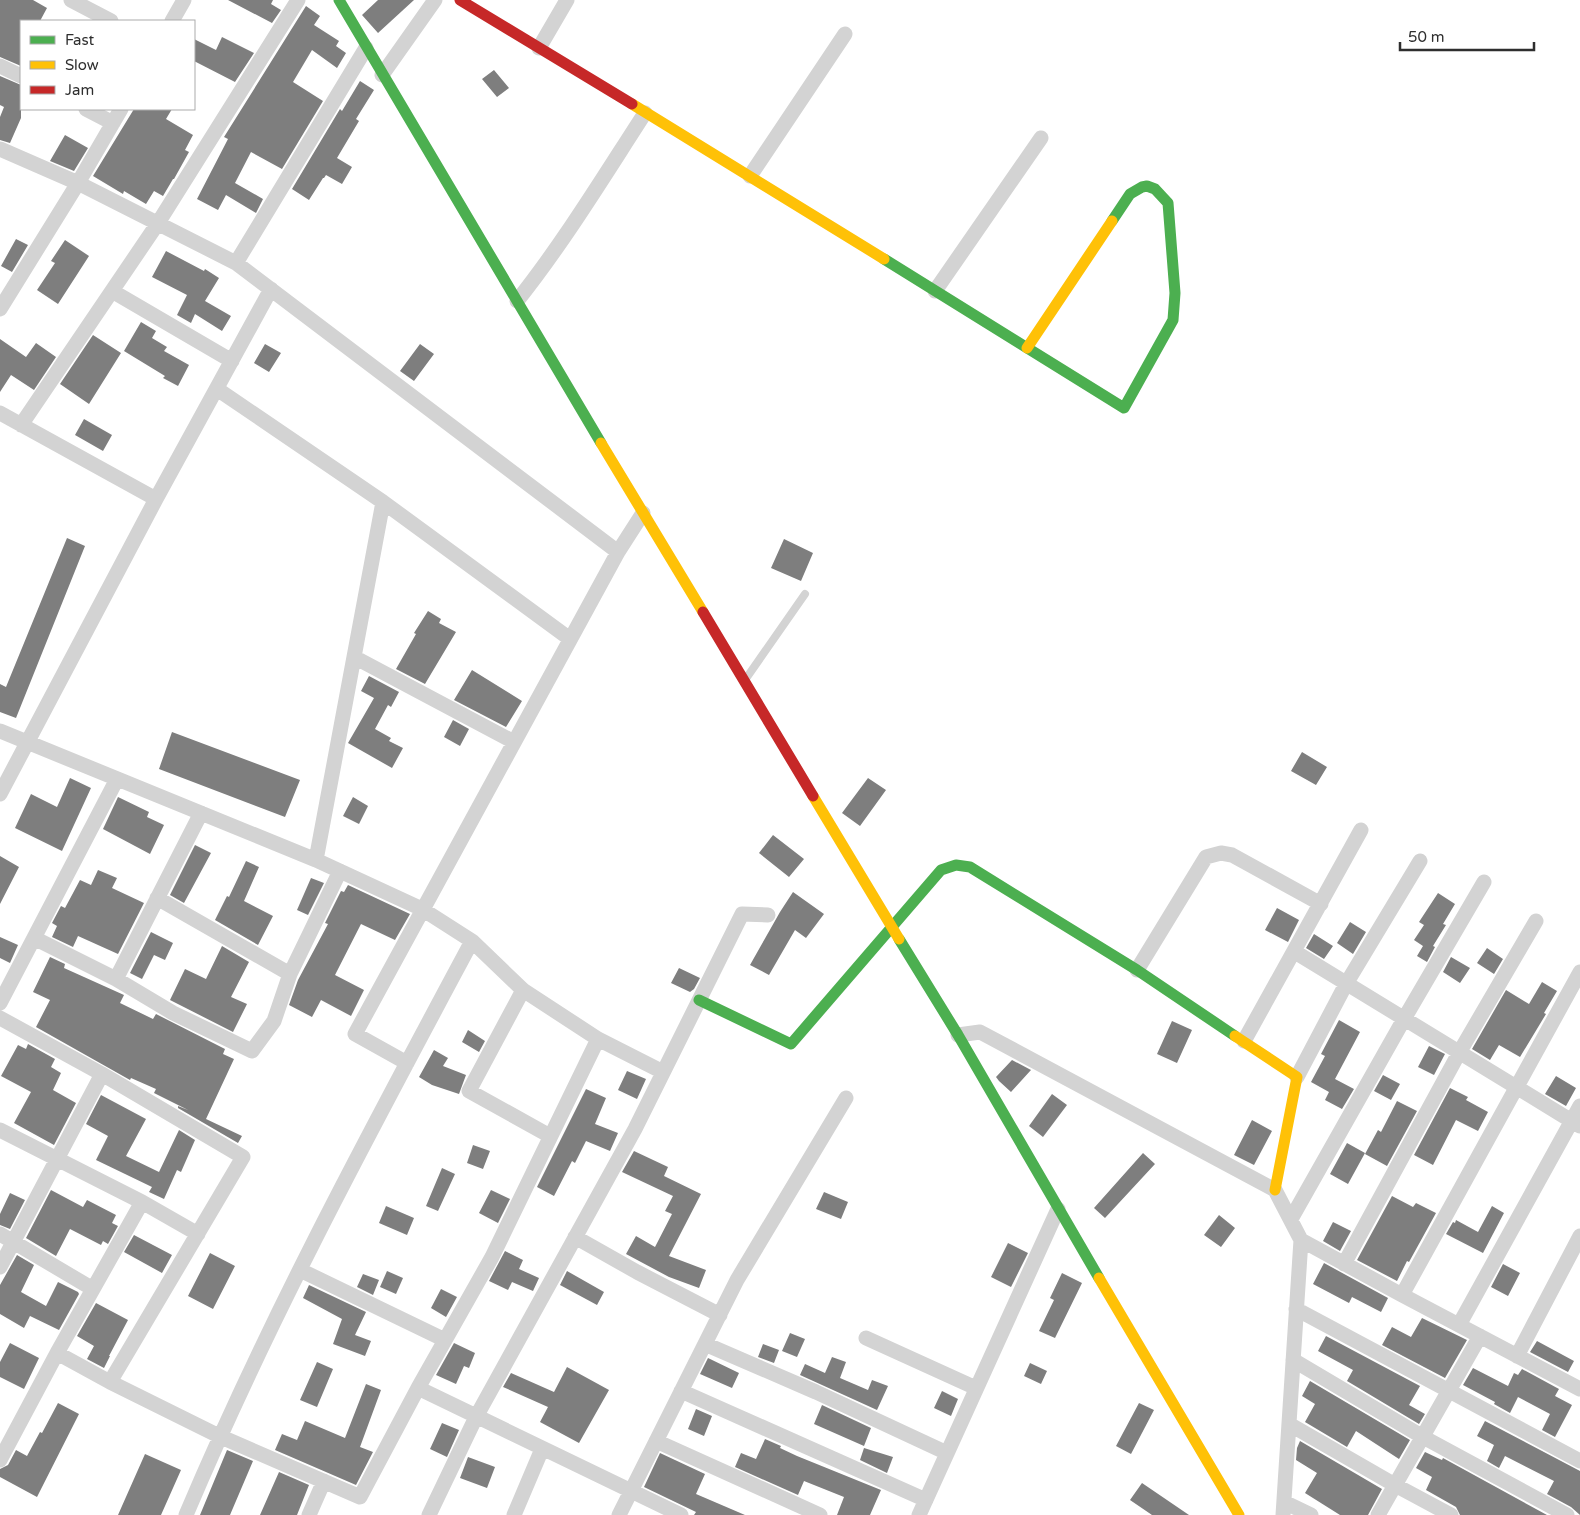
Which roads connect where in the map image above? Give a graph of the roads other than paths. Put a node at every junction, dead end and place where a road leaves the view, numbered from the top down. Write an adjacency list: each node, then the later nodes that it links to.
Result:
1 (71, 0): 8 (street)
2 (184, 0): 9 (street)
3 (298, 0): 24 (street)
4 (339, 0): 11 (street)
5 (435, 0): 14 (street)
6 (460, 0): 12 (street)
7 (567, 0): 12 (street)
8 (109, 20)
9 (173, 20)
10 (845, 34): 22 (street)
11 (366, 48): 14 (street); 25 (street)
12 (539, 48): 18 (street)
13 (0, 66): 15 (street)
14 (382, 75): 29 (street)
15 (20, 76)
16 (88, 110): 19 (street)
17 (120, 110): 19 (street)
18 (645, 113): 22 (street); 29 (street)
19 (113, 123): 23 (street)
20 (1041, 138): 28 (street)
21 (0, 149): 23 (street)
22 (750, 176): 28 (street)
23 (78, 183): 24 (street); 30 (street)
24 (158, 223): 25 (street); 27 (street)
25 (236, 262): 26 (street)
26 (271, 289): 32 (street); 39 (street)
27 (112, 291): 32 (street); 35 (street)
28 (935, 291): 31 (street)
29 (517, 301): 38 (street)
30 (0, 310)
31 (1027, 348): 31 (street)
32 (232, 361): 33 (street)
33 (217, 389): 36 (street); 37 (street)
34 (0, 413): 35 (street)
35 (21, 425): 36 (street)
36 (156, 499): 45 (street)
37 (383, 502): 41 (street); 42 (street)
38 (643, 513): 39 (street); 43 (street)
39 (618, 552): 41 (street)
40 (805, 594): 43 (lane)
41 (570, 639): 46 (street)
42 (354, 657): 46 (street); 51 (street)
43 (744, 682): 60 (street)
44 (0, 731): 45 (street)
45 (28, 742): 47 (street); 48 (street)
46 (514, 742): 57 (street)
47 (117, 779): 49 (street); 61 (street)
48 (0, 794)
49 (201, 813): 51 (street); 55 (street)
50 (1361, 830): 56 (street)
51 (316, 860): 53 (street)
52 (1420, 860): 68 (street)
53 (340, 871): 57 (street); 66 (street)
54 (1484, 882): 73 (street)
55 (157, 898): 66 (street); 67 (street)
56 (1321, 904): 63 (street); 64 (street)
57 (422, 909): 62 (street); 78 (street)
58 (768, 915): 70 (street)
59 (1536, 921): 77 (street)
60 (892, 927): 64 (street); 70 (street); 74 (street)
61 (34, 938): 67 (street); 71 (street)
62 (472, 941): 69 (street); 78 (street)
63 (1295, 952): 68 (street); 76 (street)
64 (1137, 970): 76 (street)
65 (1580, 972): 82 (street)
66 (290, 974): 67 (street)
67 (116, 979)
68 (1346, 984): 73 (street); 81 (street)
69 (523, 990): 75 (street); 87 (street)
70 (699, 1000): 79 (street)
71 (0, 1003)
72 (0, 1018): 80 (street)
73 (1404, 1019): 77 (street); 92 (street)
74 (958, 1035): 89 (street); 91 (street)
75 (598, 1039): 79 (street); 87 (street)
76 (1244, 1042): 81 (street)
77 (1460, 1053): 82 (street); 98 (street)
78 (407, 1063): 100 (street)
79 (663, 1072): 95 (street)
80 (102, 1074): 88 (street); 93 (street)
81 (1297, 1076): 89 (street)
82 (1516, 1087): 85 (street); 102 (street)
83 (846, 1098): 104 (street)
84 (1580, 1106): 85 (street)
85 (1576, 1124): 105 (street)
86 (0, 1130): 88 (street)
87 (550, 1136): 108 (street)
88 (58, 1159): 90 (street); 96 (street)
89 (1275, 1190): 92 (street)
90 (142, 1202): 93 (street); 101 (street)
91 (1058, 1209): 116 (street); 142 (street)
92 (1291, 1219): 97 (street)
93 (198, 1234): 113 (street)
94 (1580, 1236): 111 (street)
95 (575, 1237): 104 (street); 119 (street)
96 (7, 1238): 99 (street); 101 (street)
97 (1301, 1240): 98 (street); 103 (street)
98 (1344, 1264): 102 (street)
99 (0, 1267)
100 (300, 1270): 108 (street); 121 (street)
101 (93, 1288): 110 (street)
102 (1402, 1295): 105 (street)
103 (1296, 1309): 112 (street); 118 (street)
104 (720, 1315): 109 (street)
105 (1460, 1325): 106 (street)
106 (1480, 1336): 111 (street); 118 (street)
107 (866, 1338): 116 (street)
108 (445, 1340): 115 (street)
109 (705, 1344): 117 (street); 126 (street)
110 (57, 1353): 113 (street); 123 (street)
111 (1517, 1356): 114 (street)
112 (1293, 1360): 120 (street); 122 (street)
113 (110, 1382): 121 (street)
114 (1578, 1382)
115 (418, 1388): 119 (street); 129 (street)
116 (976, 1388): 126 (street)
117 (681, 1391): 124 (street); 132 (street)
118 (1450, 1391): 122 (street); 128 (street)
119 (476, 1417): 125 (street); 136 (street)
120 (1289, 1424): 130 (street); 133 (street)
121 (219, 1436): 129 (street); 134 (street)
122 (1423, 1437): 130 (street); 146 (street)
123 (4, 1441): 127 (street)
124 (656, 1441): 131 (street); 140 (street)
125 (542, 1449): 131 (street); 137 (street)
126 (947, 1453): 132 (street)
127 (0, 1460)
128 (1580, 1461)
129 (324, 1481): 135 (street)
130 (1395, 1485): 144 (street); 145 (street)
131 (631, 1492): 138 (street); 139 (street)
132 (926, 1500): 141 (street)
133 (1284, 1508): 143 (street)
134 (186, 1515)
135 (309, 1515)
136 (429, 1515)
137 (514, 1515)
138 (619, 1515)
139 (681, 1515)
140 (820, 1515)
141 (919, 1515)
142 (1238, 1515)
143 (1311, 1515)
144 (1378, 1515)
145 (1451, 1515)
146 (1568, 1515)

